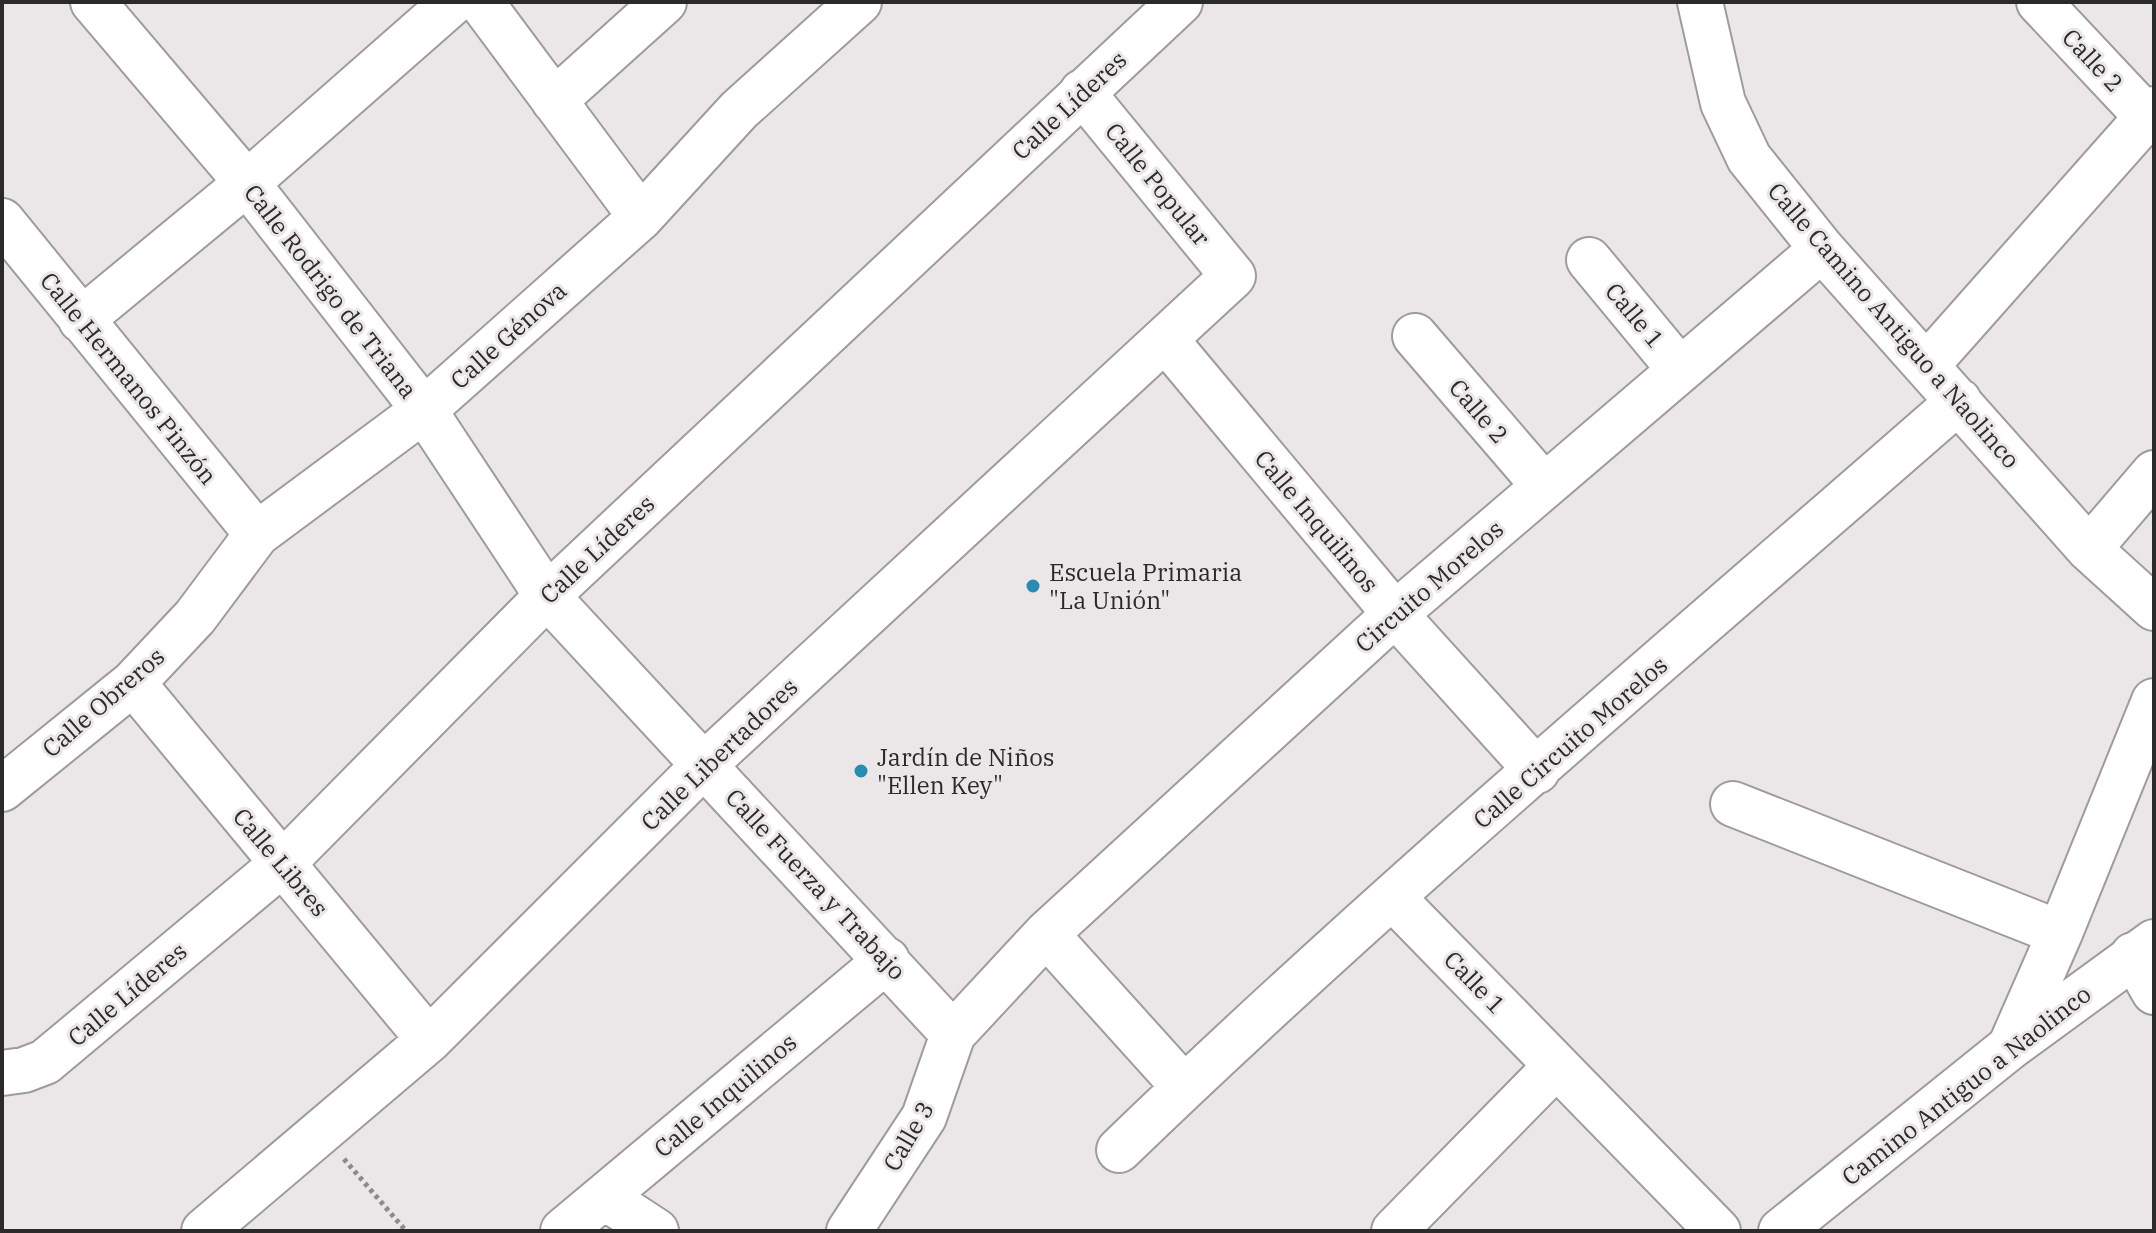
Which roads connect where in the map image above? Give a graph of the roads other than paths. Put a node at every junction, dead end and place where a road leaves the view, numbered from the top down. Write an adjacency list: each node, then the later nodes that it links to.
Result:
1 (93, 2): 12 (street, Calle Rodrigo de Triana)
2 (453, 2): 12 (street)
3 (481, 2): 10 (street)
4 (664, 2): 10 (street)
5 (859, 2): 13 (street, Calle Génova)
6 (1180, 2): 9 (street, Calle Líderes)
7 (1700, 2): 15 (street, Calle Camino Antiguo a Naolinco)
8 (2039, 2): 11 (street, Calle 2)
9 (1082, 92): 17 (street, Calle Popular); 29 (street, Calle Líderes)
10 (554, 101): 13 (street)
11 (2150, 113): 21 (street)
12 (247, 183): 18 (street); 24 (street, Calle Rodrigo de Triana)
13 (641, 217): 24 (street, Calle Génova)
14 (2, 221): 18 (street, Calle Hermanos Pinzón)
15 (1822, 249): 21 (street, Calle Camino Antiguo a Naolinco); 22 (street, Circuito Morelos)
16 (1589, 260): 22 (street, Calle 1)
17 (1233, 276): 20 (street, Calle Libertadores)
18 (81, 320): 27 (street, Calle Hermanos Pinzón)
19 (1415, 336): 26 (street, Calle 2)
20 (1165, 339): 31 (street, Calle Inquilinos); 34 (street, Calle Libertadores)
21 (1927, 365): 23 (street, Calle Camino Antiguo a Naolinco)
22 (1680, 370): 26 (street, Circuito Morelos)
23 (1959, 401): 28 (street, Calle Camino Antiguo a Naolinco); 35 (street, Calle Circuito Morelos)
24 (424, 410): 27 (street, Calle Génova); 29 (street, Calle Rodrigo de Triana)
25 (2154, 473): 28 (street)
26 (1544, 486): 31 (street, Circuito Morelos)
27 (257, 534): 32 (street, Calle Obreros)
28 (2089, 549): 30 (street, Calle Camino Antiguo a Naolinco)
29 (547, 596): 34 (street, Calle Fuerza y Trabajo); 38 (street, Calle Líderes)
30 (2154, 608)
31 (1395, 614): 35 (street, Calle Inquilinos); 41 (street, Circuito Morelos)
32 (133, 683): 36 (street, Calle Obreros); 38 (street, Calle Libres)
33 (2154, 701): 40 (street)
34 (705, 764): 42 (street, Calle Fuerza y Trabajo); 45 (street, Calle Libertadores)
35 (1537, 771): 39 (street, Calle Circuito Morelos)
36 (2, 789)
37 (1733, 804): 40 (street)
38 (282, 864): 45 (street, Calle Libres); 48 (street, Calle Líderes)
39 (1393, 898): 47 (street, Calle 1); 49 (street, Calle Circuito Morelos)
40 (2060, 933): 46 (street)
41 (1046, 934): 44 (street, Circuito Morelos); 49 (street)
42 (887, 960): 44 (street, Calle Fuerza y Trabajo); 51 (street, Calle Inquilinos)
43 (2147, 963): 46 (street, Camino Antiguo a Naolinco)
44 (953, 1034): 54 (street, Calle 3)
45 (429, 1040): 52 (street, Calle Libertadores)
46 (2010, 1047): 57 (street, Camino Antiguo a Naolinco)
47 (1556, 1066): 55 (street); 56 (street, Calle 1)
48 (2, 1073)
49 (1184, 1087): 50 (street, Calle Circuito Morelos)
50 (1119, 1150)
51 (579, 1221): 53 (street)
52 (204, 1231)
53 (656, 1231)
54 (849, 1231)
55 (1394, 1231)
56 (1718, 1231)
57 (1781, 1231)

